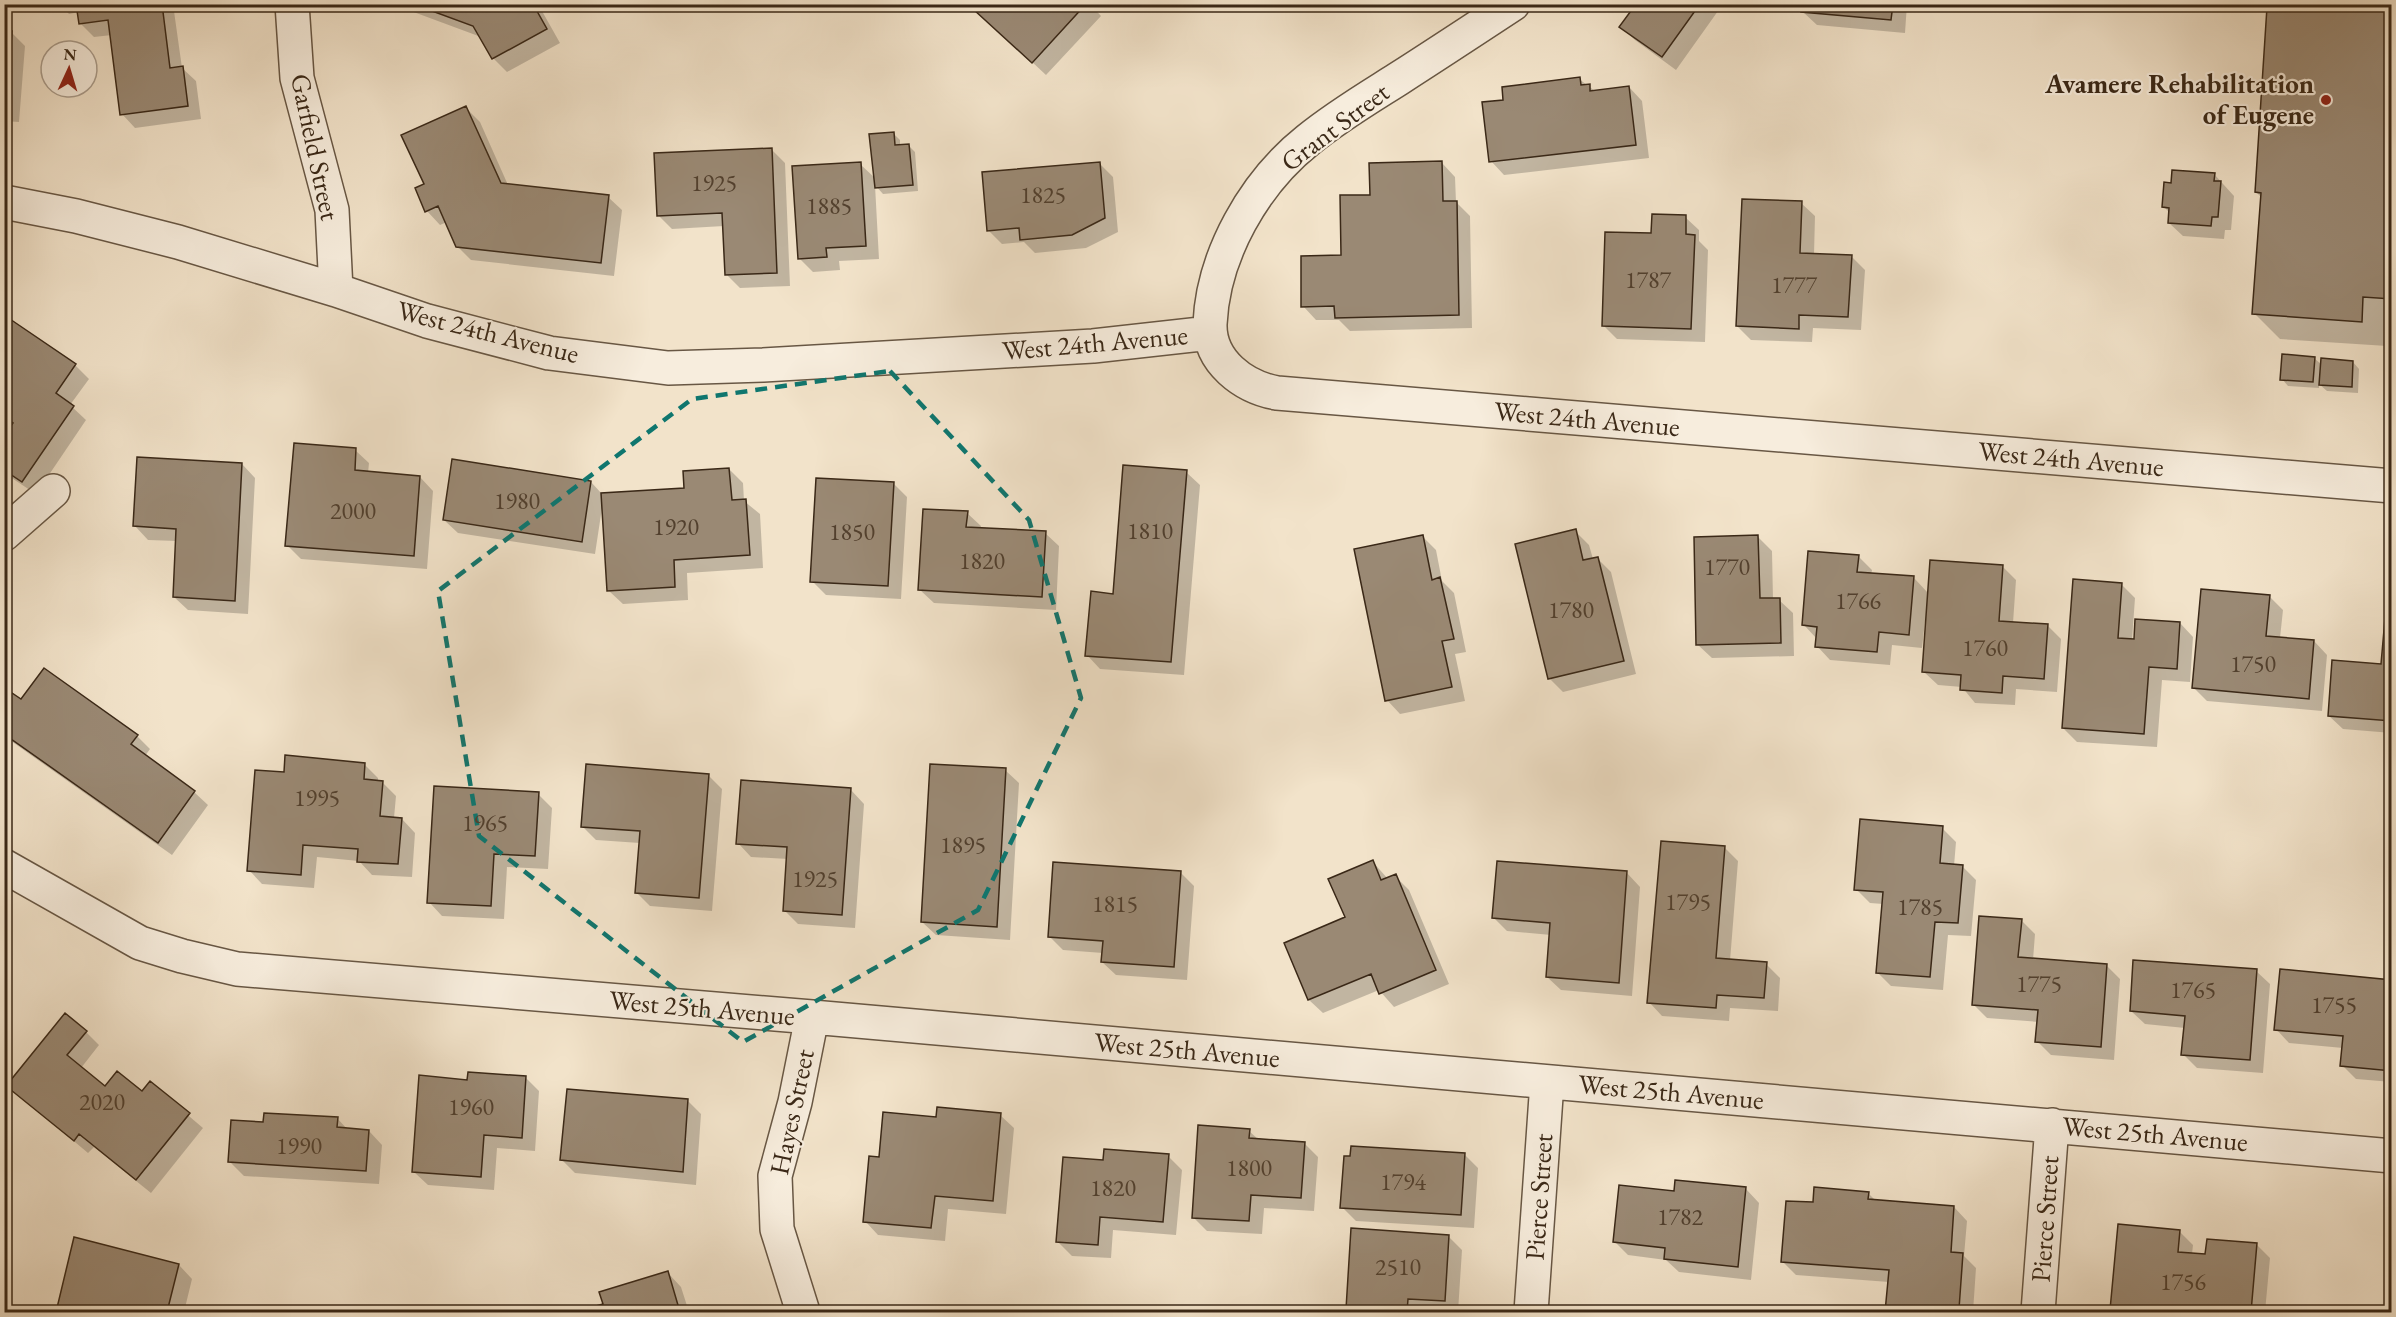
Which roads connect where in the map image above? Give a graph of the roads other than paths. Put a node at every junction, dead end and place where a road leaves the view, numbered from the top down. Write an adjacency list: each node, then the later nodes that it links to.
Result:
1 (292, 4): 4 (street, Garfield Street)
2 (1514, 4): 5 (street, Grant Street)
3 (4, 202): 4 (street, West 24th Avenue)
4 (336, 290): 5 (street, West 24th Avenue)
5 (1210, 333): 6 (street, West 24th Avenue)
6 (2391, 486)
7 (53, 491): 8 (street)
8 (4, 534)
9 (4, 866): 10 (street, West 25th Avenue)
10 (812, 1017): 11 (street, West 25th Avenue); 14 (street, Hayes Street)
11 (1547, 1082): 12 (street, West 25th Avenue); 15 (street, Pierce Street)
12 (2052, 1125): 13 (street, West 25th Avenue); 16 (street, Pierce Street)
13 (2391, 1156)
14 (803, 1312)
15 (1531, 1312)
16 (2038, 1312)

